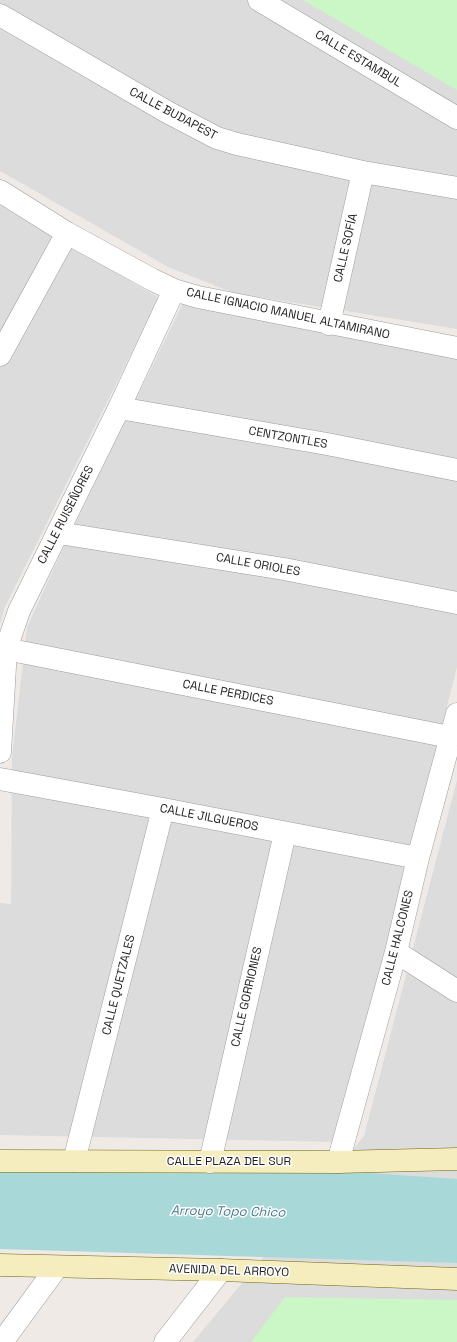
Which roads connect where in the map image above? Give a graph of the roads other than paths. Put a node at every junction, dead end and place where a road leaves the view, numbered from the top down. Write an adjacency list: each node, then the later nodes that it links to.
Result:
1 (258, 0): 3 (street, CALLE ESTAMBUL)
2 (0, 15): 4 (street, CALLE BUDAPEST)
3 (457, 118)
4 (363, 172): 5 (street, CALLE BUDAPEST); 9 (street, CALLE SOFÍA)
5 (457, 188)
6 (0, 191): 7 (street, CALLE IGNACIO MANUEL ALTAMIRANO)
7 (67, 233): 8 (street, CALLE IGNACIO MANUEL ALTAMIRANO); 10 (street)
8 (174, 290): 9 (street, CALLE IGNACIO MANUEL ALTAMIRANO); 12 (street, CALLE RUISEÑORES)
9 (329, 324): 11 (street, CALLE IGNACIO MANUEL ALTAMIRANO)
10 (2, 348)
11 (457, 348)
12 (119, 408): 13 (street, CENTZONTLES); 14 (street, CALLE RUISEÑORES)
13 (457, 470)
14 (59, 533): 15 (street, CALLE ORIOLES); 16 (street, CALLE RUISEÑORES)
15 (457, 603)
16 (6, 649): 18 (street, CALLE PERDICES); 19 (street, CALLE RUISEÑORES)
17 (457, 714): 18 (street, CALLE HALCONES)
18 (450, 738): 23 (street, CALLE HALCONES)
19 (0, 752)
20 (0, 780): 21 (street, CALLE JILGUEROS)
21 (163, 809): 22 (street, CALLE JILGUEROS); 28 (street, CALLE QUETZALES)
22 (285, 833): 23 (street, CALLE JILGUEROS); 29 (street, CALLE GORRIONES)
23 (418, 858): 24 (street, CALLE HALCONES)
24 (396, 952): 25 (street); 30 (street, CALLE HALCONES)
25 (457, 991)
26 (457, 1160): 30 (street, CALLE PLAZA DEL SUR)
27 (0, 1161): 28 (street, CALLE PLAZA DEL SUR)
28 (74, 1161): 29 (street, CALLE PLAZA DEL SUR)
29 (210, 1162): 30 (street, CALLE PLAZA DEL SUR)
30 (338, 1162)
31 (0, 1265): 32 (street, AVENIDA DEL ARROYO)
32 (57, 1267): 33 (street, AVENIDA DEL ARROYO); 35 (street)
33 (221, 1270): 34 (street, AVENIDA DEL ARROYO); 36 (street)
34 (457, 1279)
35 (2, 1342)
36 (166, 1342)

